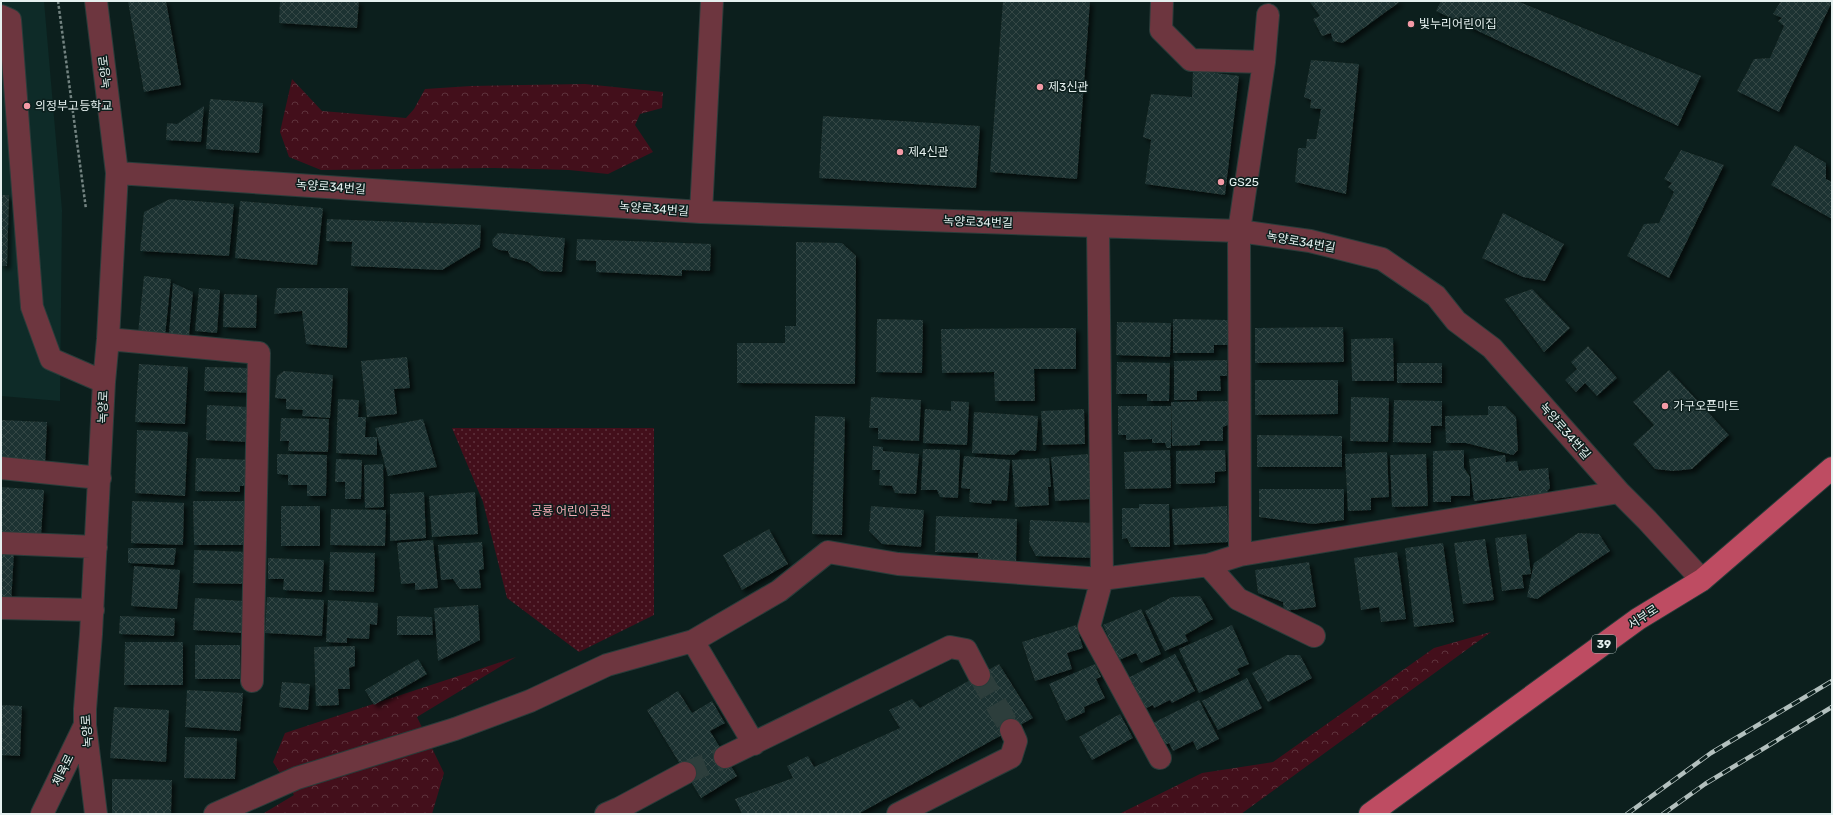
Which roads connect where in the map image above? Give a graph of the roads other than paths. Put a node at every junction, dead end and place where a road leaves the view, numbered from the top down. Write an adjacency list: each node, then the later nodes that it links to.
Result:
1 (96, 1): 7 (street, 녹양로)
2 (712, 1): 8 (street)
3 (1162, 1): 6 (street)
4 (1268, 15): 6 (street)
5 (1, 16): 12 (street)
6 (1264, 62): 10 (street)
7 (117, 173): 8 (street, 녹양로34번길); 11 (street, 녹양로)
8 (701, 212): 9 (street, 녹양로34번길)
9 (1098, 227): 10 (street, 녹양로34번길); 21 (street)
10 (1239, 231): 16 (street, 녹양로34번길); 19 (street)
11 (108, 339): 12 (street, 녹양로); 28 (street)
12 (104, 382): 15 (street, 녹양로)
13 (1, 468): 15 (street)
14 (1832, 468): 22 (main road, 서부로 / 39)
15 (100, 478): 18 (street, 녹양로)
16 (1619, 492): 19 (street); 22 (street, 녹양로34번길)
17 (1, 543): 18 (street)
18 (96, 547): 24 (street, 녹양로)
19 (1240, 555): 20 (street)
20 (1208, 565): 21 (street); 25 (street)
21 (1102, 579): 26 (street); 33 (street)
22 (1702, 580): 40 (main road, 서부로 / 39)
23 (1, 608): 24 (street)
24 (93, 610): 29 (street, 녹양로)
25 (1314, 636)
26 (693, 642): 31 (street); 37 (street)
27 (979, 675): 31 (street)
28 (252, 681)
29 (85, 725): 35 (street, 체육로); 36 (street, 녹양로)
30 (1011, 730): 39 (street)
31 (754, 744): 32 (street)
32 (726, 757)
33 (1160, 758)
34 (686, 773): 38 (street)
35 (42, 814)
36 (96, 814)
37 (215, 814)
38 (606, 814)
39 (898, 814)
40 (1370, 814)

